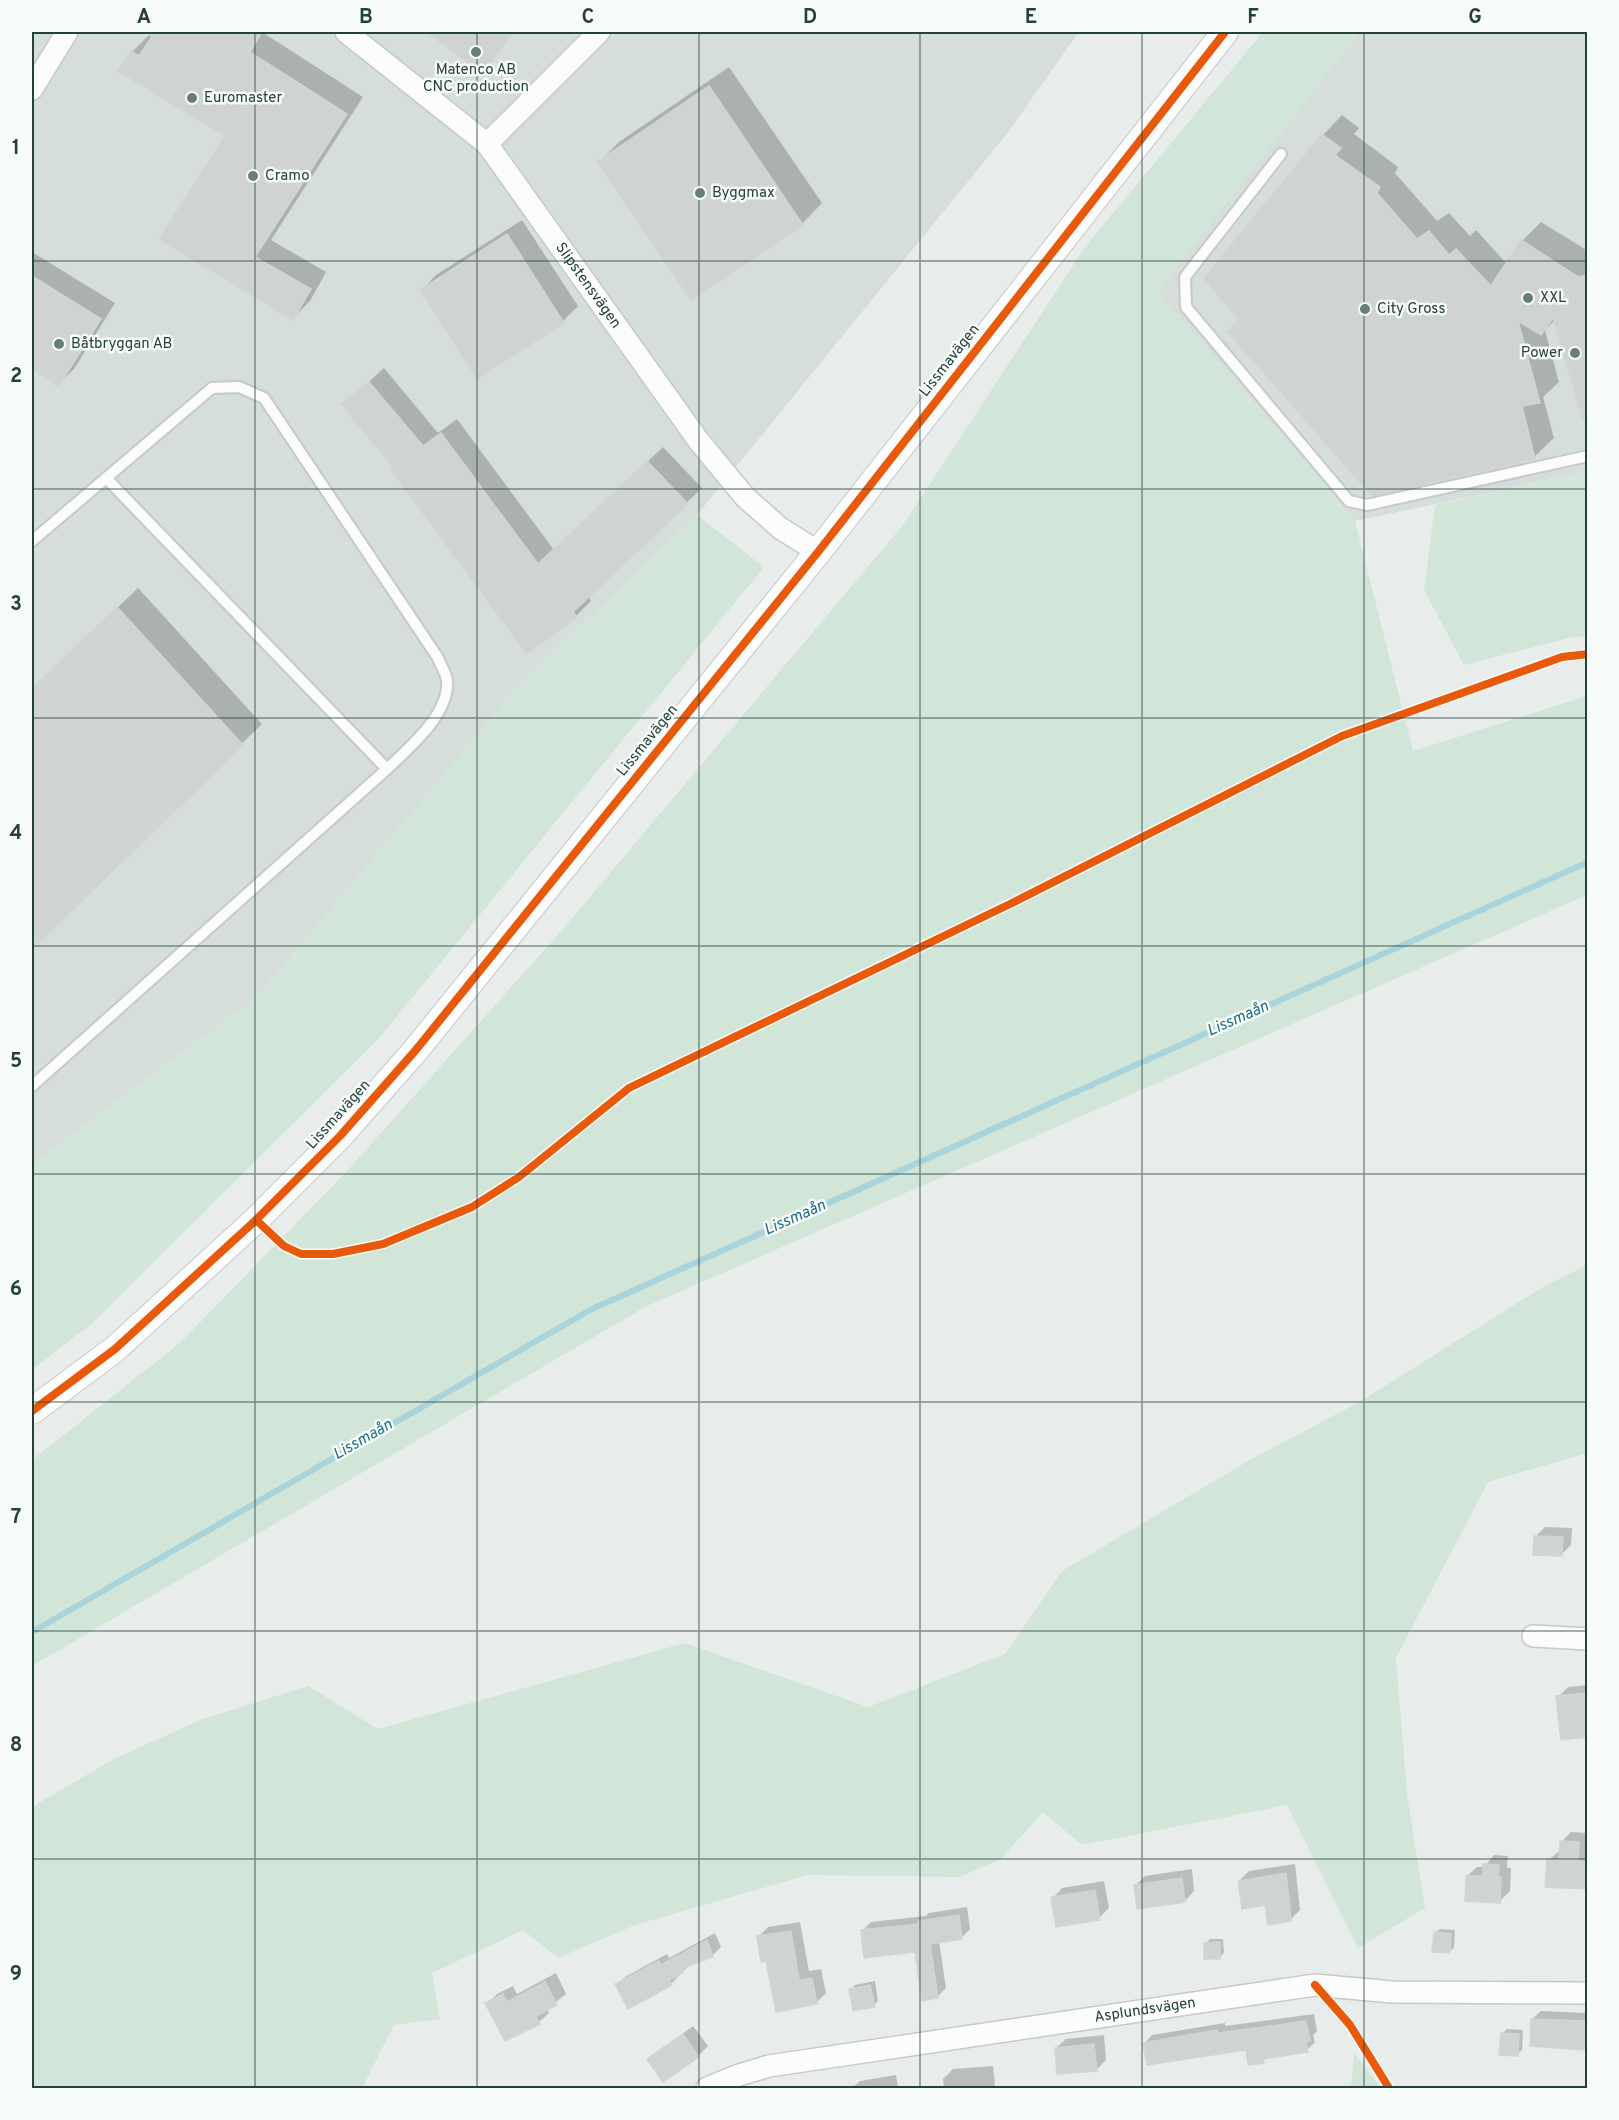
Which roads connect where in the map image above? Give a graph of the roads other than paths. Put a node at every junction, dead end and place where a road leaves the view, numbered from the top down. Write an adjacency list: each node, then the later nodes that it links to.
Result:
1 (67, 32): 5 (street)
2 (346, 32): 6 (street, Slipstensvägen)
3 (598, 32): 6 (street)
4 (1225, 32): 11 (street, Lissmavägen)
5 (32, 89)
6 (487, 144): 11 (street, Slipstensvägen)
7 (1281, 154): 8 (lane)
8 (1587, 456)
9 (106, 478): 10 (lane); 12 (lane); 12 (lane)
10 (32, 541)
11 (818, 552): 14 (street, Lissmavägen)
12 (387, 769): 13 (lane)
13 (32, 1086)
14 (32, 1410)
15 (1533, 1636): 16 (street)
16 (1587, 1639)
17 (1587, 1994): 18 (street, Asplundsvägen)
18 (707, 2088)

